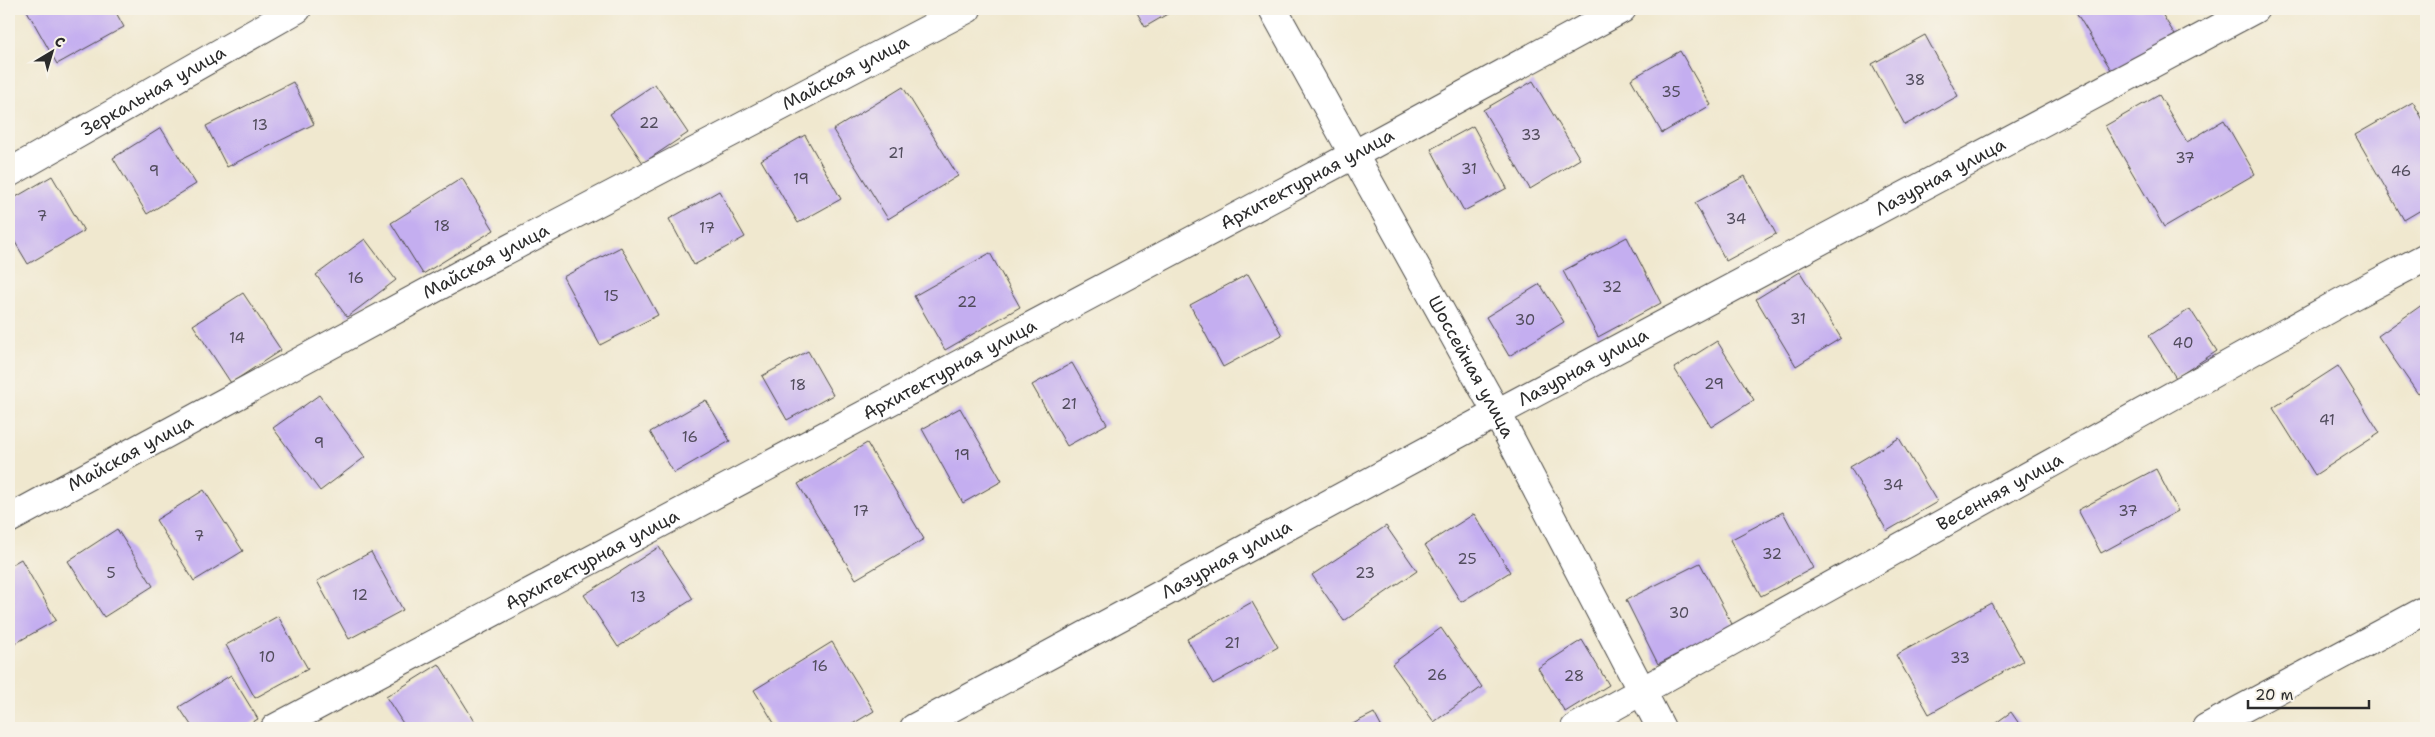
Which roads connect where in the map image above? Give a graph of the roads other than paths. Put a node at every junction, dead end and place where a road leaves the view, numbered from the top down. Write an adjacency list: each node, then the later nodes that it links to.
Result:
1 (297, 9): 7 (street, Зеркальная улица)
2 (967, 9): 10 (street, Майская улица)
3 (1273, 9): 6 (street, Шоссейная улица)
4 (1622, 9): 6 (street, Архитектурная улица)
5 (2255, 9): 9 (street, Лазурная улица)
6 (1355, 154): 9 (street, Шоссейная улица); 13 (street, Архитектурная улица)
7 (9, 173)
8 (2426, 257): 12 (street, Весенняя улица)
9 (1497, 412): 12 (street, Шоссейная улица); 14 (street, Лазурная улица)
10 (9, 519)
11 (2426, 610): 17 (street)
12 (1643, 691): 15 (street, Весенняя улица); 16 (street, Шоссейная улица)
13 (275, 728)
14 (914, 728)
15 (1575, 728)
16 (1661, 728)
17 (2206, 728)

